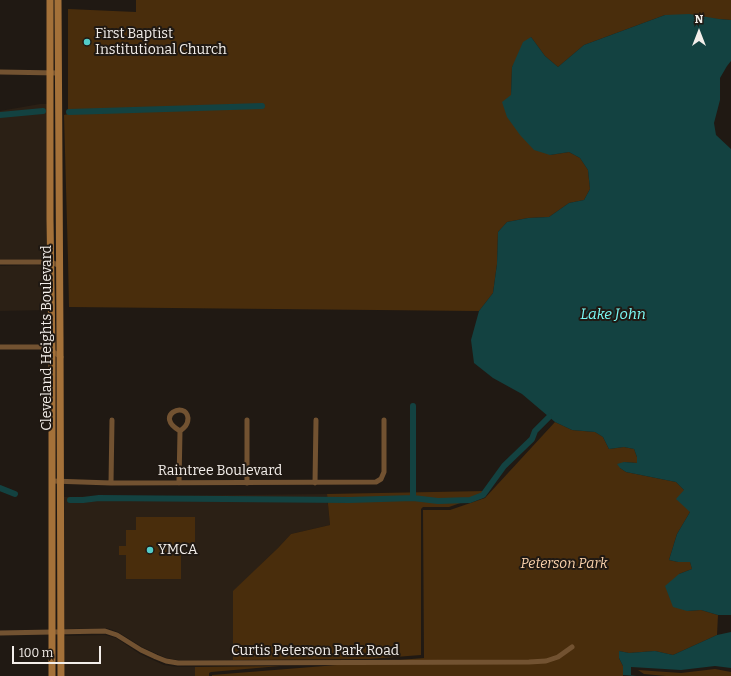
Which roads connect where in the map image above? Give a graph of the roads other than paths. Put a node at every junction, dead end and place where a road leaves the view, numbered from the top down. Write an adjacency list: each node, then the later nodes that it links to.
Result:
1 (50, 0): 4 (street, Cleveland Heights Boulevard)
2 (58, 0): 5 (street, Cleveland Heights Boulevard)
3 (0, 72): 4 (street)
4 (50, 72): 5 (street); 6 (street, Cleveland Heights Boulevard)
5 (58, 73): 7 (street, Cleveland Heights Boulevard)
6 (50, 119): 7 (street); 8 (street, Cleveland Heights Boulevard)
7 (59, 119): 9 (street, Cleveland Heights Boulevard)
8 (51, 160): 9 (street); 11 (street, Cleveland Heights Boulevard)
9 (59, 160): 12 (street, Cleveland Heights Boulevard)
10 (0, 262): 11 (street)
11 (51, 262): 12 (street); 14 (street, Cleveland Heights Boulevard)
12 (60, 266): 15 (street, Cleveland Heights Boulevard)
13 (0, 347): 14 (street)
14 (52, 351): 15 (street); 21 (street, Cleveland Heights Boulevard)
15 (60, 357): 22 (street, Cleveland Heights Boulevard)
16 (112, 420): 23 (street)
17 (247, 420): 25 (street)
18 (316, 420): 26 (street)
19 (384, 420): 26 (street, Raintree Boulevard)
20 (180, 431): 24 (street)
21 (52, 481): 22 (street, Raintree Boulevard); 29 (street, Cleveland Heights Boulevard)
22 (60, 482): 23 (street, Raintree Boulevard); 27 (street, Cleveland Heights Boulevard)
23 (111, 483): 24 (street, Raintree Boulevard)
24 (179, 483): 25 (street, Raintree Boulevard)
25 (247, 483): 26 (street, Raintree Boulevard)
26 (315, 483)
27 (62, 632): 29 (street, Curtis Peterson Park Road); 30 (street, Curtis Peterson Park Road); 32 (street, Cleveland Heights Boulevard)
28 (0, 633): 29 (street, Curtis Peterson Park Road)
29 (52, 633): 31 (street, Cleveland Heights Boulevard)
30 (572, 647)
31 (52, 676)
32 (61, 676)

